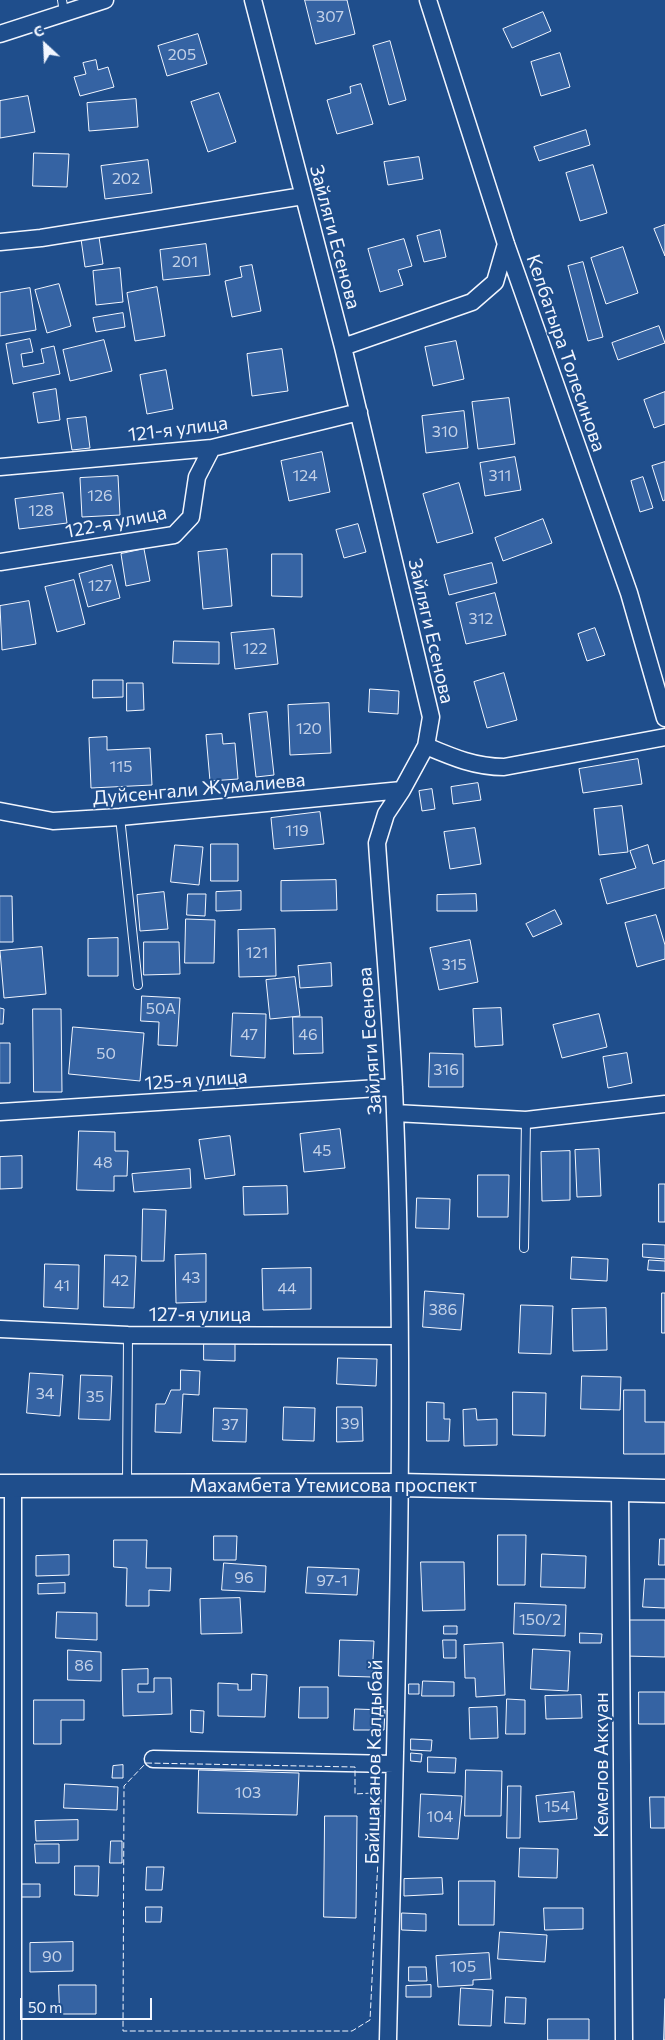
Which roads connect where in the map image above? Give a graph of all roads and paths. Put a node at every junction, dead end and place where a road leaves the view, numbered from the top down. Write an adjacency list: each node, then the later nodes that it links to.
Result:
1 (105, 0): 4 (street)
2 (253, 0): 6 (street, Зайляги Есенова)
3 (428, 0): 8 (street, Келбатыра Толесинова)
4 (63, 6): 5 (street)
5 (0, 34)
6 (303, 196): 7 (street); 9 (street, Зайляги Есенова)
7 (0, 242)
8 (506, 244): 9 (street); 14 (street, Келбатыра Толесинова)
9 (343, 347): 10 (street, Зайляги Есенова)
10 (359, 412): 11 (street, 121-я улица); 16 (street, Зайляги Есенова)
11 (212, 448): 12 (street, 121-я улица); 13 (street, 122-я улица)
12 (0, 467)
13 (0, 562)
14 (665, 718)
15 (665, 737): 16 (street)
16 (426, 746): 17 (street, Зайляги Есенова)
17 (402, 790): 19 (street, Дуйсенгали Жумалиева); 21 (street, Зайляги Есенова)
18 (0, 811): 19 (street, Дуйсенгали Жумалиева)
19 (120, 817): 20 (lane)
20 (138, 985)
21 (394, 1088): 23 (street, 125-я улица); 24 (street, Зайляги Есенова)
22 (665, 1104): 25 (street)
23 (0, 1112)
24 (395, 1113): 25 (street); 29 (street, Зайляги Есенова)
25 (526, 1120): 26 (lane)
26 (524, 1248)
27 (0, 1329): 28 (street, 127-я улица)
28 (128, 1335): 29 (street, 127-я улица); 30 (lane)
29 (399, 1336): 31 (street, Зайляги Есенова)
30 (127, 1485): 31 (street, Махамбета Утемисова проспект); 32 (street, Махамбета Утемисова проспект)
31 (400, 1485): 33 (street, Махамбета Утемисова проспект); 36 (street, Байшаканов Калдыбай)
32 (6, 1486): 37 (street)
33 (620, 1490): 34 (street, Махамбета Утемисова проспект); 39 (street, Кемелов Аккуан)
34 (665, 1491)
35 (153, 1759): 36 (street)
36 (394, 1764): 38 (street, Байшаканов Калдыбай)
37 (13, 2040)
38 (388, 2040)
39 (624, 2040)

